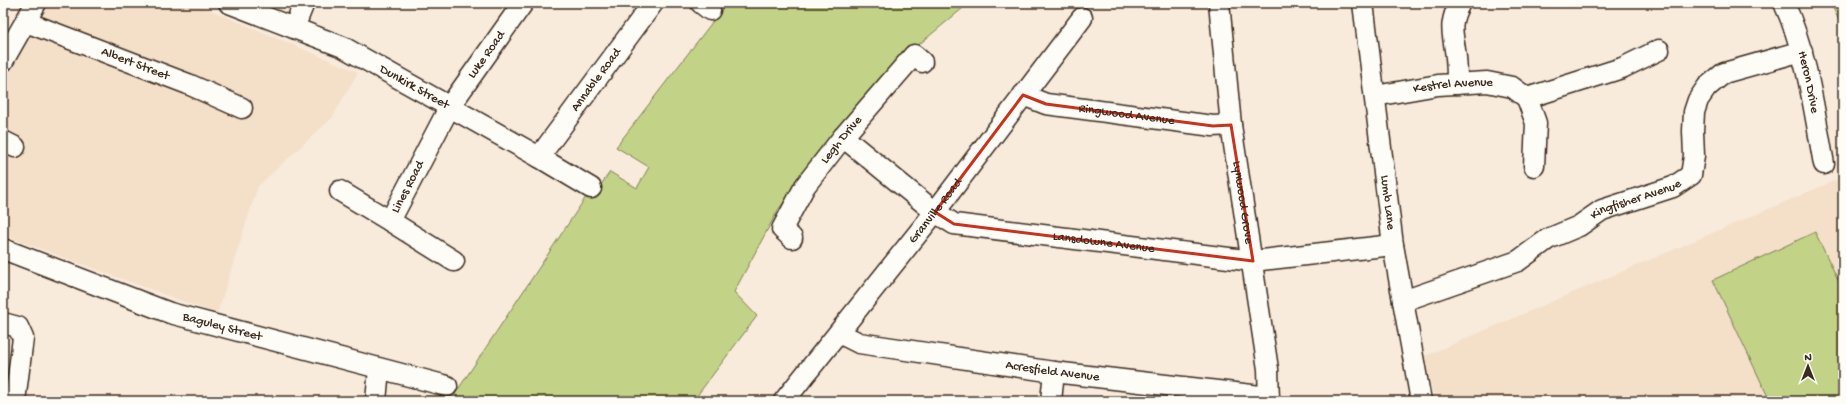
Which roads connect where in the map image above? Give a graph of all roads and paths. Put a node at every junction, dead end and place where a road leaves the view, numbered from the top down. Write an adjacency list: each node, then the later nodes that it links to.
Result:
1 (36, 3): 11 (street)
2 (229, 3): 12 (street, Dunkirk Street)
3 (304, 3): 12 (street)
4 (523, 3): 21 (street, Luke Road)
5 (652, 3): 25 (street, Annable Road)
6 (1218, 3): 23 (street, Lynwood Grove)
7 (1363, 3): 19 (street, Lumb Lane)
8 (1460, 3): 17 (street)
9 (1784, 3): 14 (street, Heron Drive)
10 (1082, 18): 18 (street, Granville Road)
11 (26, 22): 15 (street); 22 (street, Albert Street)
12 (294, 28): 21 (street, Dunkirk Street)
13 (1659, 50): 20 (street)
14 (1802, 51): 26 (street, Heron Drive); 37 (street, Kingfisher Avenue)
15 (3, 61)
16 (922, 62): 24 (street, Legh Drive)
17 (1457, 84): 19 (street, Kestrel Avenue); 20 (street, Kestrel Avenue)
18 (1023, 95): 23 (street, Ringwood Avenue); 30 (street, Granville Road)
19 (1375, 96): 33 (street, Lumb Lane)
20 (1527, 98): 27 (street)
21 (450, 106): 25 (street, Dunkirk Street); 31 (street, Lines Road)
22 (242, 108)
23 (1231, 126): 36 (street, Lynwood Grove)
24 (843, 137): 30 (street, Lansdowne Avenue); 32 (street, Legh Drive)
25 (539, 156): 28 (street, Dunkirk Street)
26 (1824, 164)
27 (1534, 166)
28 (591, 188)
29 (340, 191): 31 (street)
30 (935, 212): 36 (street, Lansdowne Avenue); 39 (street, Granville Road)
31 (390, 221): 35 (street, Lines Road)
32 (792, 238)
33 (1393, 245): 36 (street, Lansdowne Avenue); 37 (street, Lumb Lane)
34 (3, 250): 40 (street, Baguley Street)
35 (454, 261)
36 (1253, 261): 43 (street, Lynwood Grove)
37 (1403, 301): 48 (street, Lumb Lane)
38 (3, 323): 44 (street)
39 (839, 333): 41 (street, Acresfield Avenue); 46 (street, Granville Road)
40 (379, 369): 42 (street, Baguley Street); 45 (street)
41 (1054, 372): 43 (street, Acresfield Avenue); 47 (street)
42 (447, 386)
43 (1269, 399)
44 (15, 401)
45 (376, 401)
46 (784, 401)
47 (1051, 401)
48 (1421, 401)

